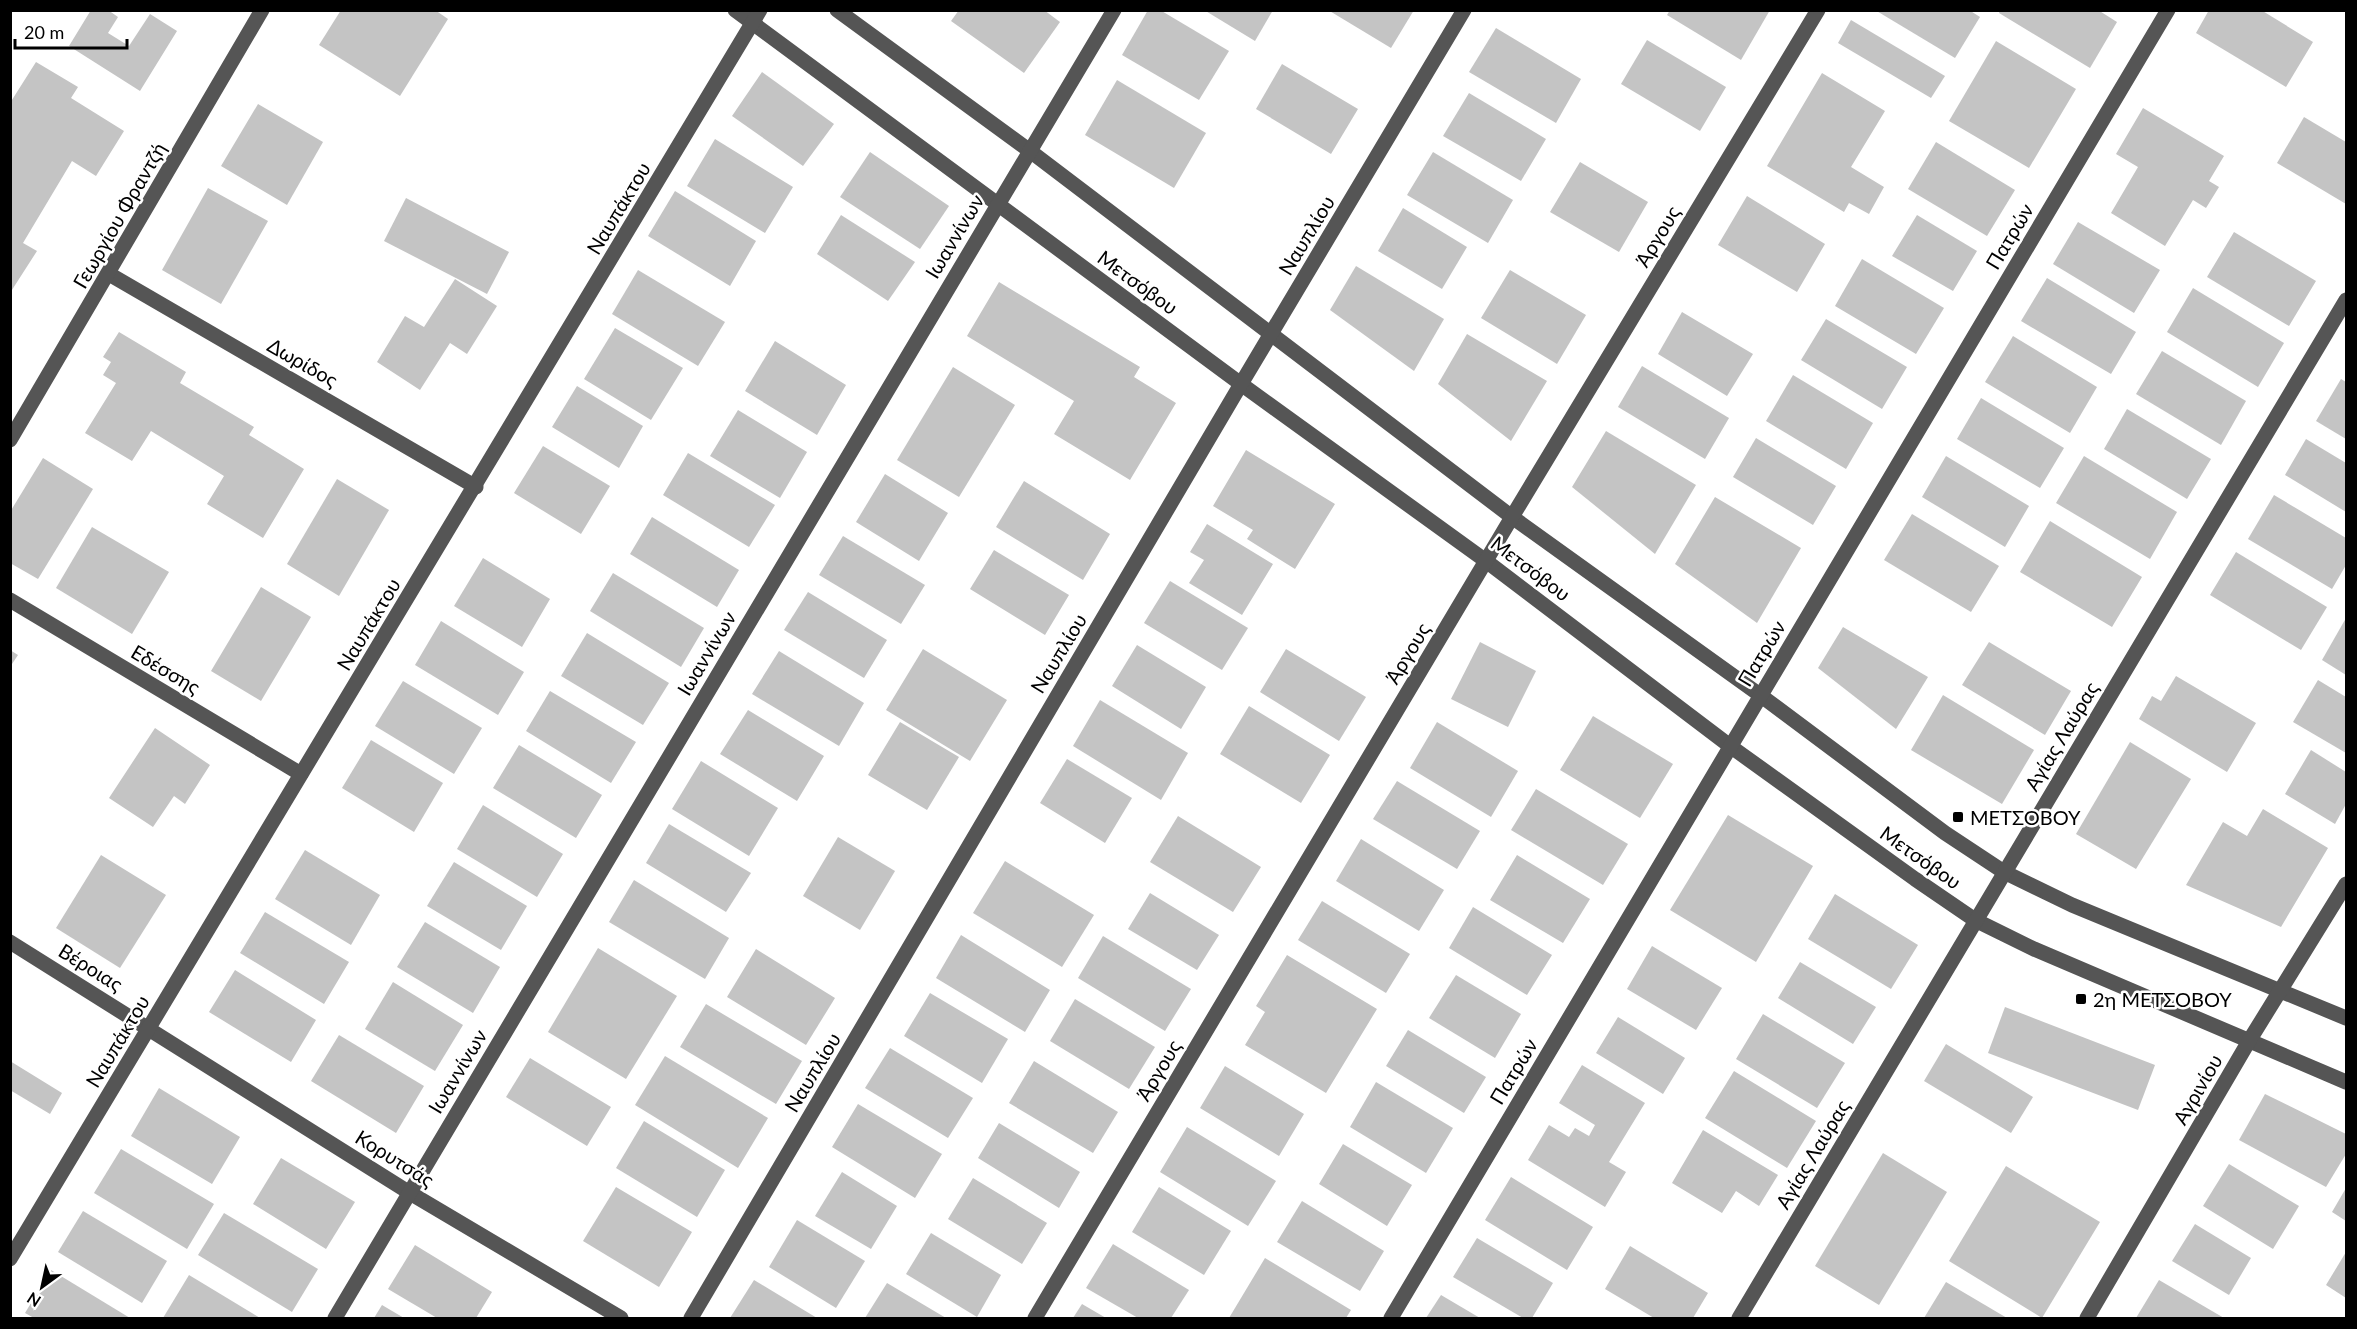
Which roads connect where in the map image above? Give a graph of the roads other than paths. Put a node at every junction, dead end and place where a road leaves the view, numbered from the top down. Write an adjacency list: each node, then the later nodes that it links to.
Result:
1 (262, 10): 11 (street, Γεωργίου Φραντζή)
2 (735, 10): 8 (street, Μετσόβου)
3 (837, 10): 9 (street, Μετσόβου)
4 (1114, 10): 9 (street, Ιωαννίνων)
5 (1464, 10): 13 (street, Ναυπλίου)
6 (1818, 10): 17 (street, Άργους)
7 (2168, 10): 20 (street, Πατρών)
8 (756, 17): 10 (street, Μετσόβου); 16 (street, Ναυπάκτου)
9 (1029, 151): 10 (street, Ιωαννίνων); 13 (street, Μετσόβου)
10 (997, 204): 14 (street, Μετσόβου); 32 (street, Ιωαννίνων)
11 (109, 274): 15 (street, Γεωργίου Φραντζή); 16 (street, Δωρίδος)
12 (2346, 300): 23 (street, Αγίας Λαύρας)
13 (1272, 334): 14 (street, Ναυπλίου); 17 (street, Μετσόβου)
14 (1241, 384): 18 (street, Μετσόβου); 36 (street, Ναυπλίου)
15 (10, 440)
16 (476, 487): 22 (street, Ναυπάκτου)
17 (1512, 517): 18 (street, Άργους); 20 (street, Μετσόβου)
18 (1486, 561): 21 (street, Μετσόβου); 37 (street, Άργους)
19 (10, 600): 22 (street, Εδέσσης)
20 (1760, 695): 21 (street, Πατρών); 23 (street, Μετσόβου)
21 (1730, 746): 25 (street, Μετσόβου); 38 (street, Πατρών)
22 (301, 774): 29 (street, Ναυπάκτου)
23 (2004, 872): 25 (street, Αγίας Λαύρας); 27 (street, Μετσόβου)
24 (2346, 884): 27 (street, Αγρινίου)
25 (1975, 920): 30 (street, Μετσόβου); 39 (street, Αγίας Λαύρας)
26 (10, 942): 29 (street, Βέροιας)
27 (2280, 991): 28 (street, Μετσόβου); 30 (street, Αγρινίου)
28 (2346, 1018)
29 (150, 1027): 32 (street, Κορυτσάς); 33 (street, Ναυπάκτου)
30 (2249, 1041): 31 (street, Μετσόβου); 40 (street, Αγρινίου)
31 (2346, 1082)
32 (410, 1192): 34 (street, Ιωαννίνων); 35 (street, Κορυτσάς)
33 (10, 1259)
34 (335, 1318)
35 (621, 1318)
36 (691, 1318)
37 (1035, 1318)
38 (1391, 1318)
39 (1738, 1318)
40 (2087, 1318)

